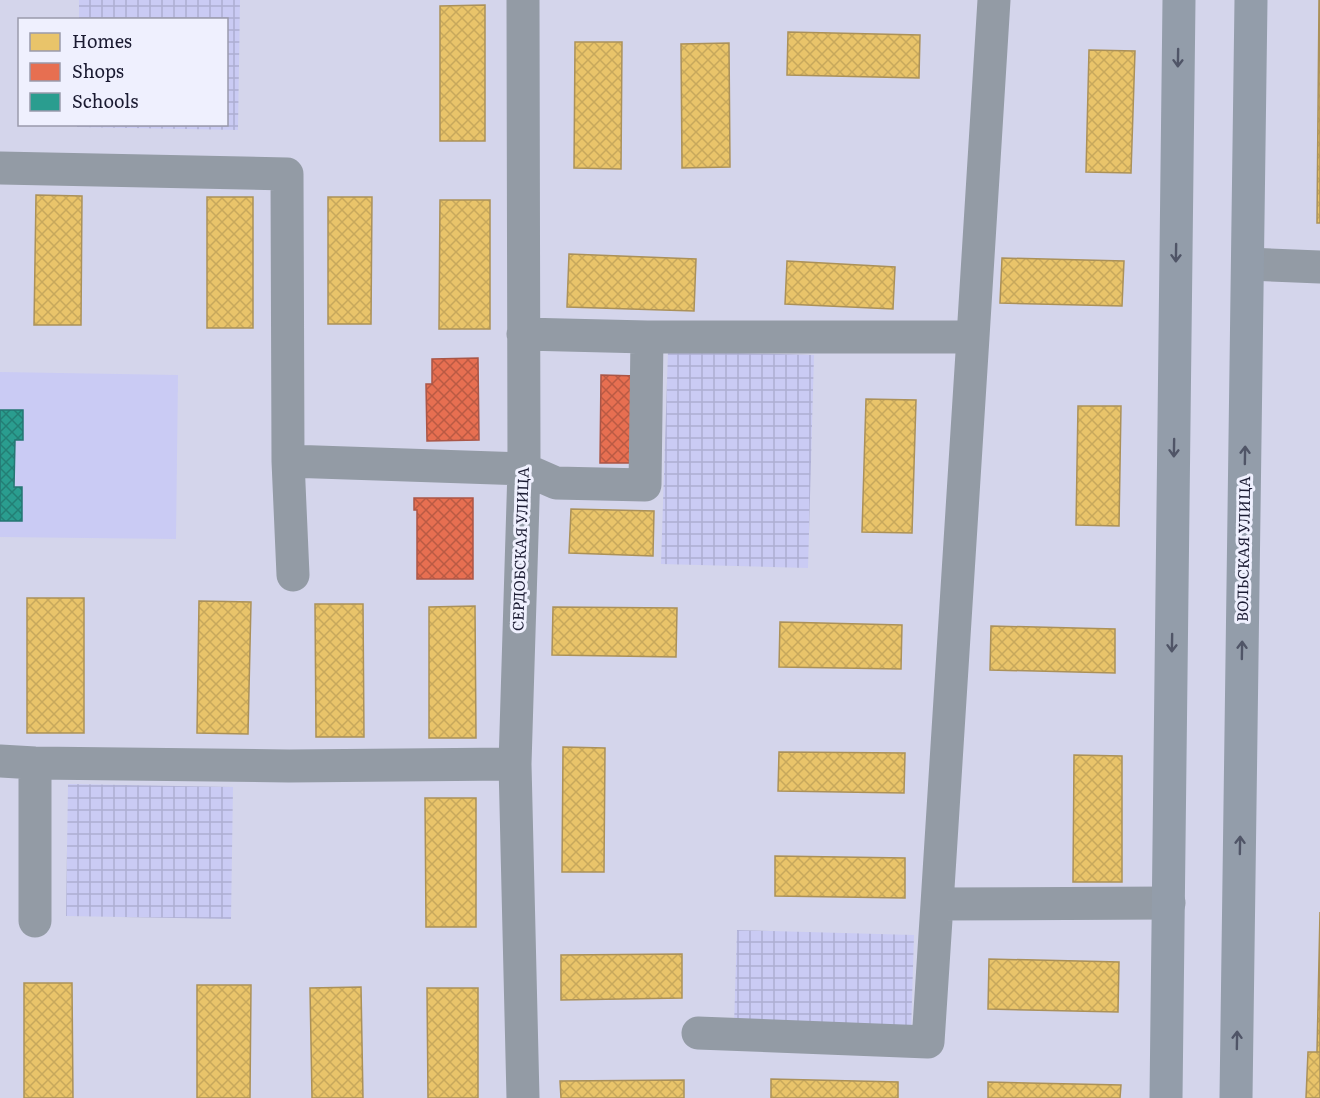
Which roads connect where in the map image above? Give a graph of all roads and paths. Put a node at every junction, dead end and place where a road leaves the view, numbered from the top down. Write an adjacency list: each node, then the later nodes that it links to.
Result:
1 (523, 0): 8 (street, СЕРДОБСКАЯ УЛИЦА)
2 (994, 0): 10 (street)
3 (1179, 0): 17 (main road, one-way to 17)
4 (1251, 0): 6 (main road, ВОЛЬСКАЯ УЛИЦА)
5 (0, 168): 11 (street)
6 (1248, 264): 7 (street); 23 (main road, ВОЛЬСКАЯ УЛИЦА, one-way to 6)
7 (1320, 267)
8 (523, 333): 9 (street); 12 (street, СЕРДОБСКАЯ УЛИЦА)
9 (647, 337): 10 (street); 12 (street)
10 (973, 337): 18 (street)
11 (288, 461): 12 (street); 13 (street)
12 (524, 469): 16 (street, СЕРДОБСКАЯ УЛИЦА)
13 (293, 575)
14 (0, 761): 15 (street)
15 (35, 763): 16 (street); 19 (street)
16 (515, 764): 21 (street, СЕРДОБСКАЯ УЛИЦА)
17 (1169, 903): 18 (street); 22 (main road)
18 (936, 904): 20 (street)
19 (35, 921)
20 (698, 1033)
21 (523, 1098)
22 (1166, 1098)
23 (1236, 1098)

